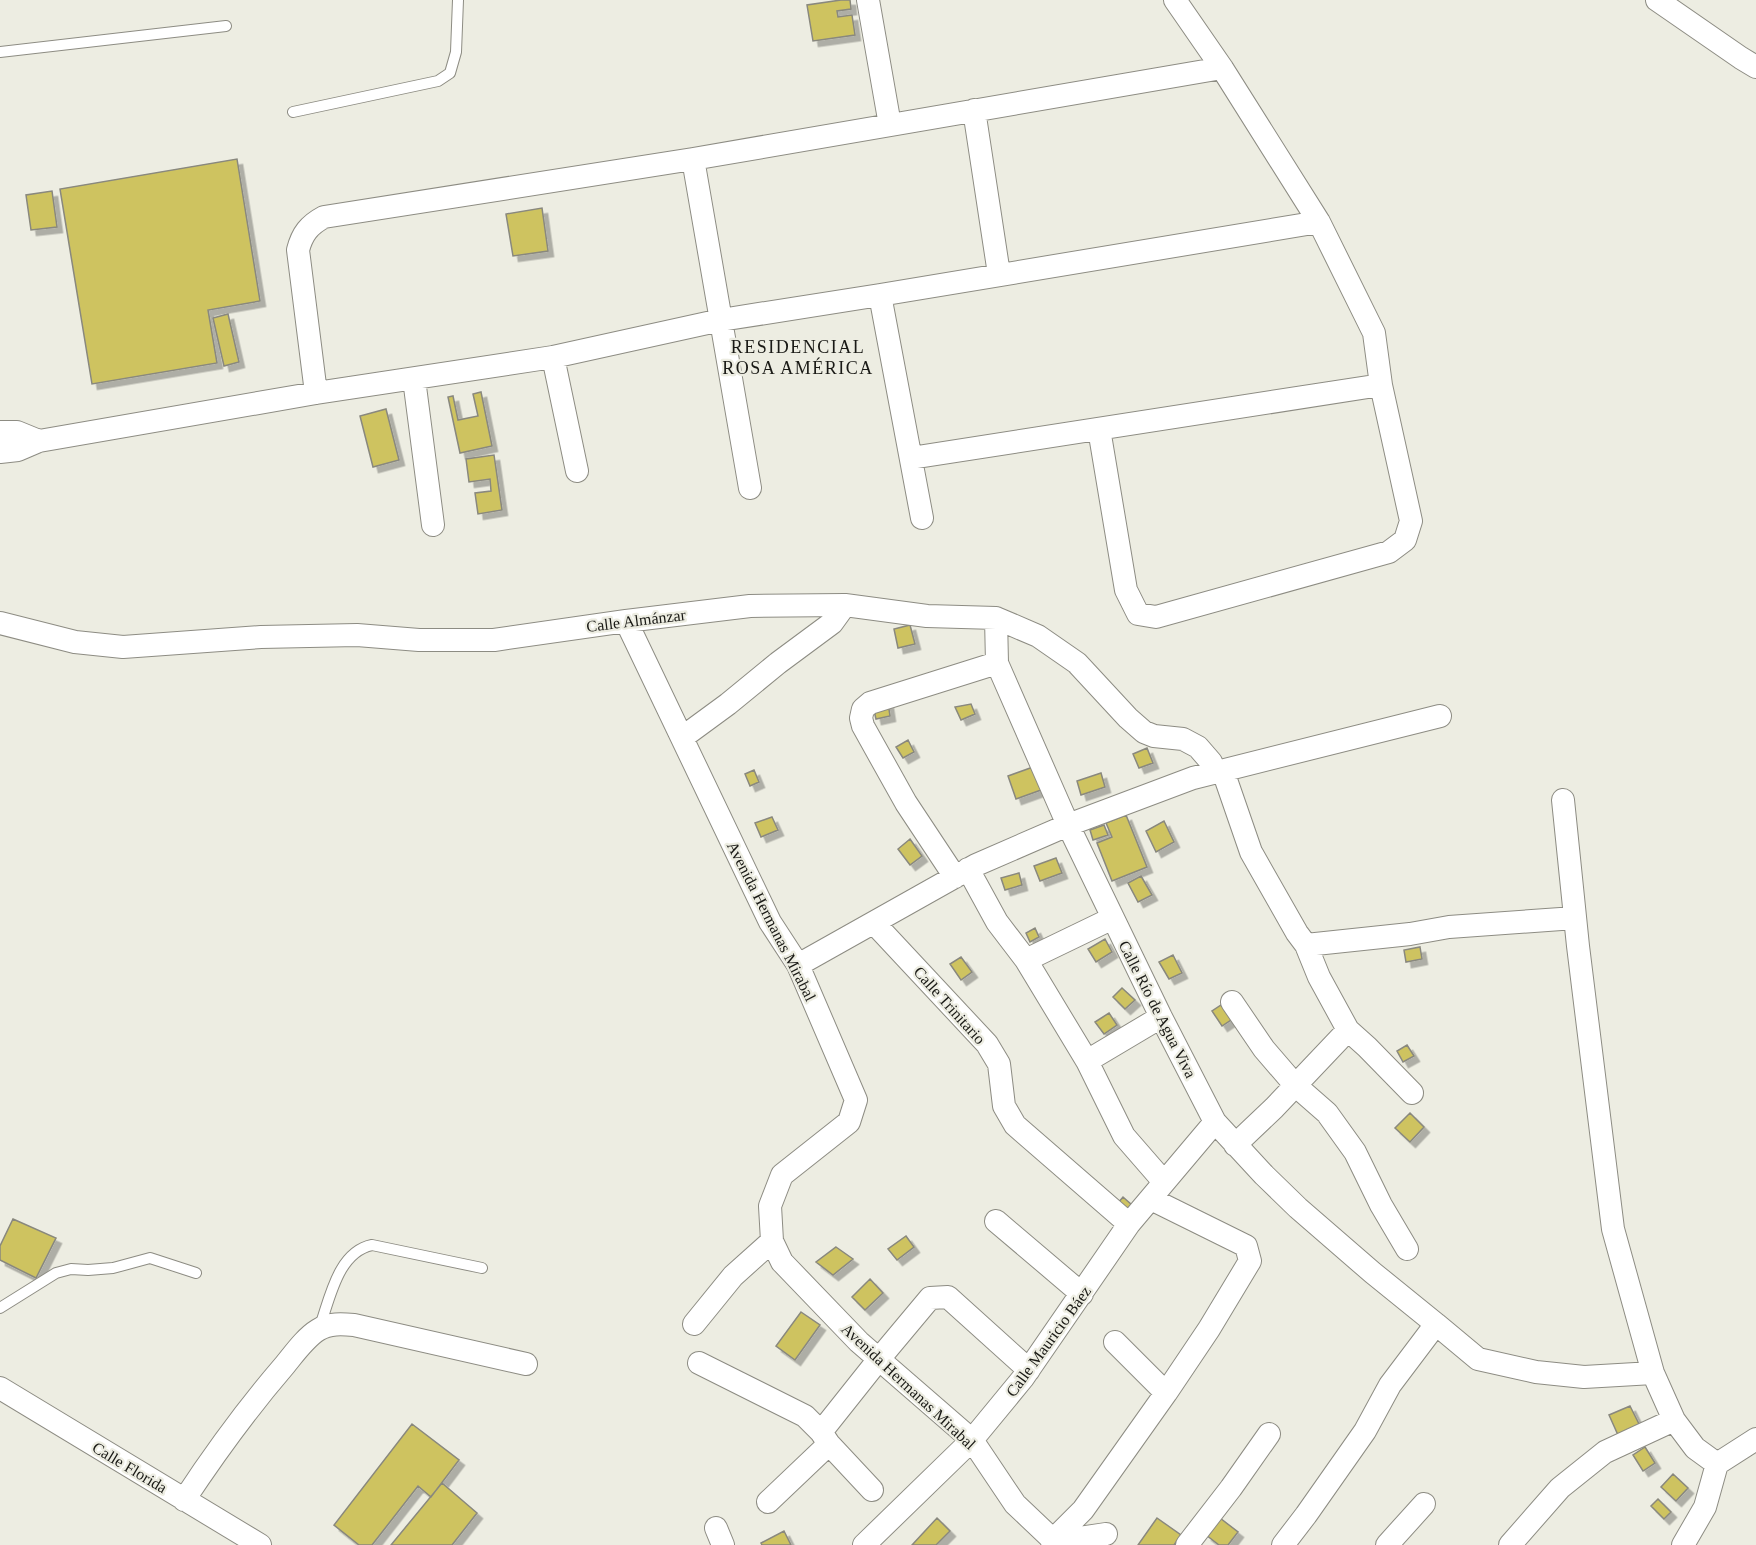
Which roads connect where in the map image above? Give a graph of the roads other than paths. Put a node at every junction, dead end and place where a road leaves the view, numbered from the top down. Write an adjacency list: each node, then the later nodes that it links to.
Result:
1 (458, 0): 10 (lane)
2 (868, 0): 11 (street)
3 (1175, 0): 8 (street)
4 (1657, 0): 7 (street)
5 (226, 26): 6 (lane)
6 (0, 52)
7 (1756, 67)
8 (1222, 68): 9 (street); 13 (street)
9 (974, 110): 11 (street); 14 (street)
10 (293, 112)
11 (890, 125): 12 (street)
12 (693, 159): 16 (street); 20 (street)
13 (1319, 222): 14 (street); 19 (street)
14 (999, 274): 15 (street)
15 (880, 295): 16 (street); 25 (street)
16 (721, 320): 17 (street); 27 (street)
17 (553, 357): 18 (street); 26 (street)
18 (414, 379): 20 (street); 29 (street)
19 (1381, 385): 21 (street); 21 (street)
20 (316, 393): 23 (street)
21 (1099, 429): 25 (street)
22 (0, 432): 23 (street)
23 (39, 441): 24 (street)
24 (0, 452)
25 (911, 458): 28 (street)
26 (577, 471)
27 (750, 488)
28 (922, 518)
29 (433, 525)
30 (845, 605): 31 (street, Calle Almánzar); 32 (street, Calle Almánzar); 36 (street)
31 (996, 618): 34 (street, Calle Río de Agua Viva); 37 (street, Calle Almánzar)
32 (626, 621): 33 (street, Calle Almánzar); 36 (street, Avenida Hermanas Mirabal)
33 (0, 623)
34 (997, 663): 39 (street, Calle Río de Agua Viva); 40 (street)
35 (1440, 716): 37 (street)
36 (683, 737): 46 (street, Avenida Hermanas Mirabal)
37 (1220, 772): 39 (street); 44 (street, Calle Almánzar)
38 (1563, 800): 42 (street)
39 (1068, 825): 40 (street); 41 (street, Calle Río de Agua Viva)
40 (962, 873): 43 (street); 45 (street)
41 (1113, 918): 45 (street); 48 (street, Calle Río de Agua Viva)
42 (1575, 918): 44 (street); 72 (street)
43 (874, 923): 46 (street); 57 (street, Calle Trinitario)
44 (1306, 945): 49 (street, Calle Almánzar)
45 (1026, 960): 50 (street)
46 (798, 966): 58 (street, Avenida Hermanas Mirabal)
47 (1232, 1002): 51 (street)
48 (1161, 1017): 50 (street); 53 (street, Calle Río de Agua Viva)
49 (1348, 1030): 51 (street); 52 (street, Calle Almánzar)
50 (1088, 1061): 55 (street)
51 (1295, 1085): 54 (street); 59 (street)
52 (1412, 1093)
53 (1215, 1122): 54 (street, Calle Río de Agua Viva); 55 (street, Calle Mauricio Báez)
54 (1236, 1145): 65 (street, Calle Río de Agua Viva)
55 (1157, 1191): 57 (street, Calle Mauricio Báez); 74 (street)
56 (996, 1221): 62 (street)
57 (1129, 1224): 62 (street, Calle Mauricio Báez)
58 (772, 1241): 64 (street); 68 (street, Avenida Hermanas Mirabal)
59 (1407, 1249)
60 (482, 1268): 66 (lane)
61 (196, 1274): 63 (lane)
62 (1082, 1294): 71 (street, Calle Mauricio Báez)
63 (0, 1308)
64 (694, 1324)
65 (1436, 1324): 72 (street, Calle Río de Agua Viva); 90 (street)
66 (319, 1329): 70 (street); 82 (street)
67 (1114, 1342): 74 (street)
68 (879, 1359): 71 (street); 77 (street); 79 (street, Avenida Hermanas Mirabal)
69 (699, 1363): 77 (street)
70 (526, 1364)
71 (1029, 1370): 79 (street, Calle Mauricio Báez)
72 (1653, 1373): 75 (street)
73 (0, 1388): 82 (street, Calle Florida)
74 (1167, 1393): 86 (street)
75 (1674, 1420): 80 (street); 92 (street)
76 (1269, 1434): 89 (street)
77 (825, 1438): 81 (street); 83 (street)
78 (1756, 1439): 80 (street)
79 (972, 1440): 86 (street, Avenida Hermanas Mirabal); 88 (street, Calle Mauricio Báez)
80 (1717, 1464): 93 (street)
81 (872, 1490)
82 (184, 1500): 87 (street, Calle Florida)
83 (768, 1502)
84 (1424, 1504): 91 (street)
85 (1106, 1534): 86 (street)
86 (1056, 1543)
87 (260, 1545)
88 (864, 1545)
89 (1187, 1545)
90 (1283, 1545)
91 (1387, 1545)
92 (1510, 1545)
93 (1683, 1545)

